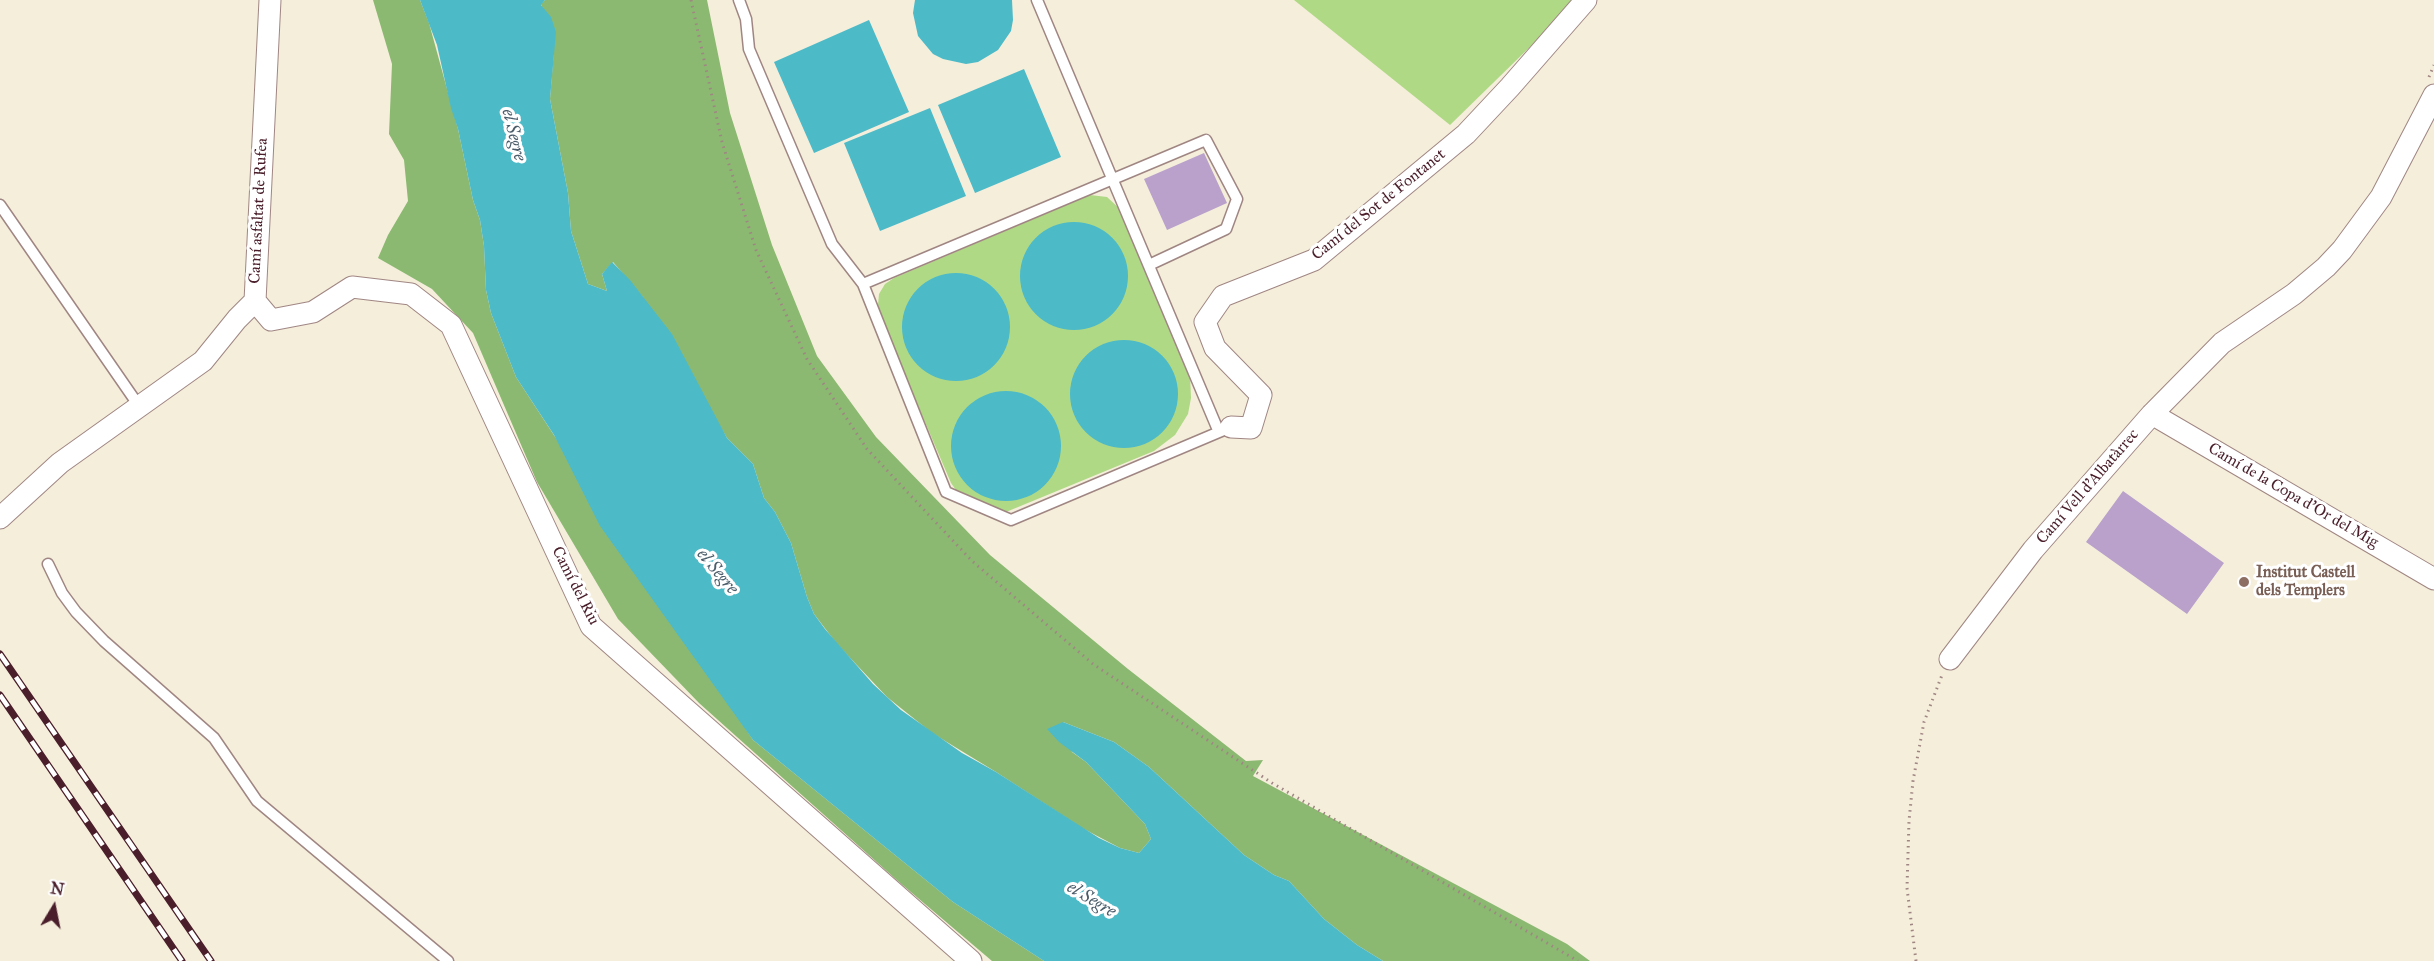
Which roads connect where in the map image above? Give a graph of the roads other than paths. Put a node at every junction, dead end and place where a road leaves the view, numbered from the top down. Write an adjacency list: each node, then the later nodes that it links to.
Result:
1 (270, 0): 10 (street, Camí asfaltat de Rufea)
2 (739, 0): 9 (lane)
3 (1037, 0): 6 (lane)
4 (1586, 0): 13 (street, Camí del Sot de Fontanet)
5 (2434, 95): 12 (street, Camí Vell d'Albatàrrec)
6 (1112, 179): 8 (lane); 8 (lane); 9 (lane)
7 (0, 205): 11 (lane)
8 (1149, 266): 13 (lane)
9 (863, 284): 13 (lane)
10 (255, 302): 11 (street, Camí asfaltat de Rufea); 19 (street, Camí del Riu)
11 (139, 406): 14 (street, Camí asfaltat de Rufea)
12 (2152, 414): 16 (street, Camí de la Copa d'Or del Mig); 17 (street, Camí Vell d'Albatàrrec)
13 (1224, 428)
14 (0, 518)
15 (48, 564): 18 (lane)
16 (2434, 579)
17 (1950, 659)
18 (448, 961)
19 (970, 961)

